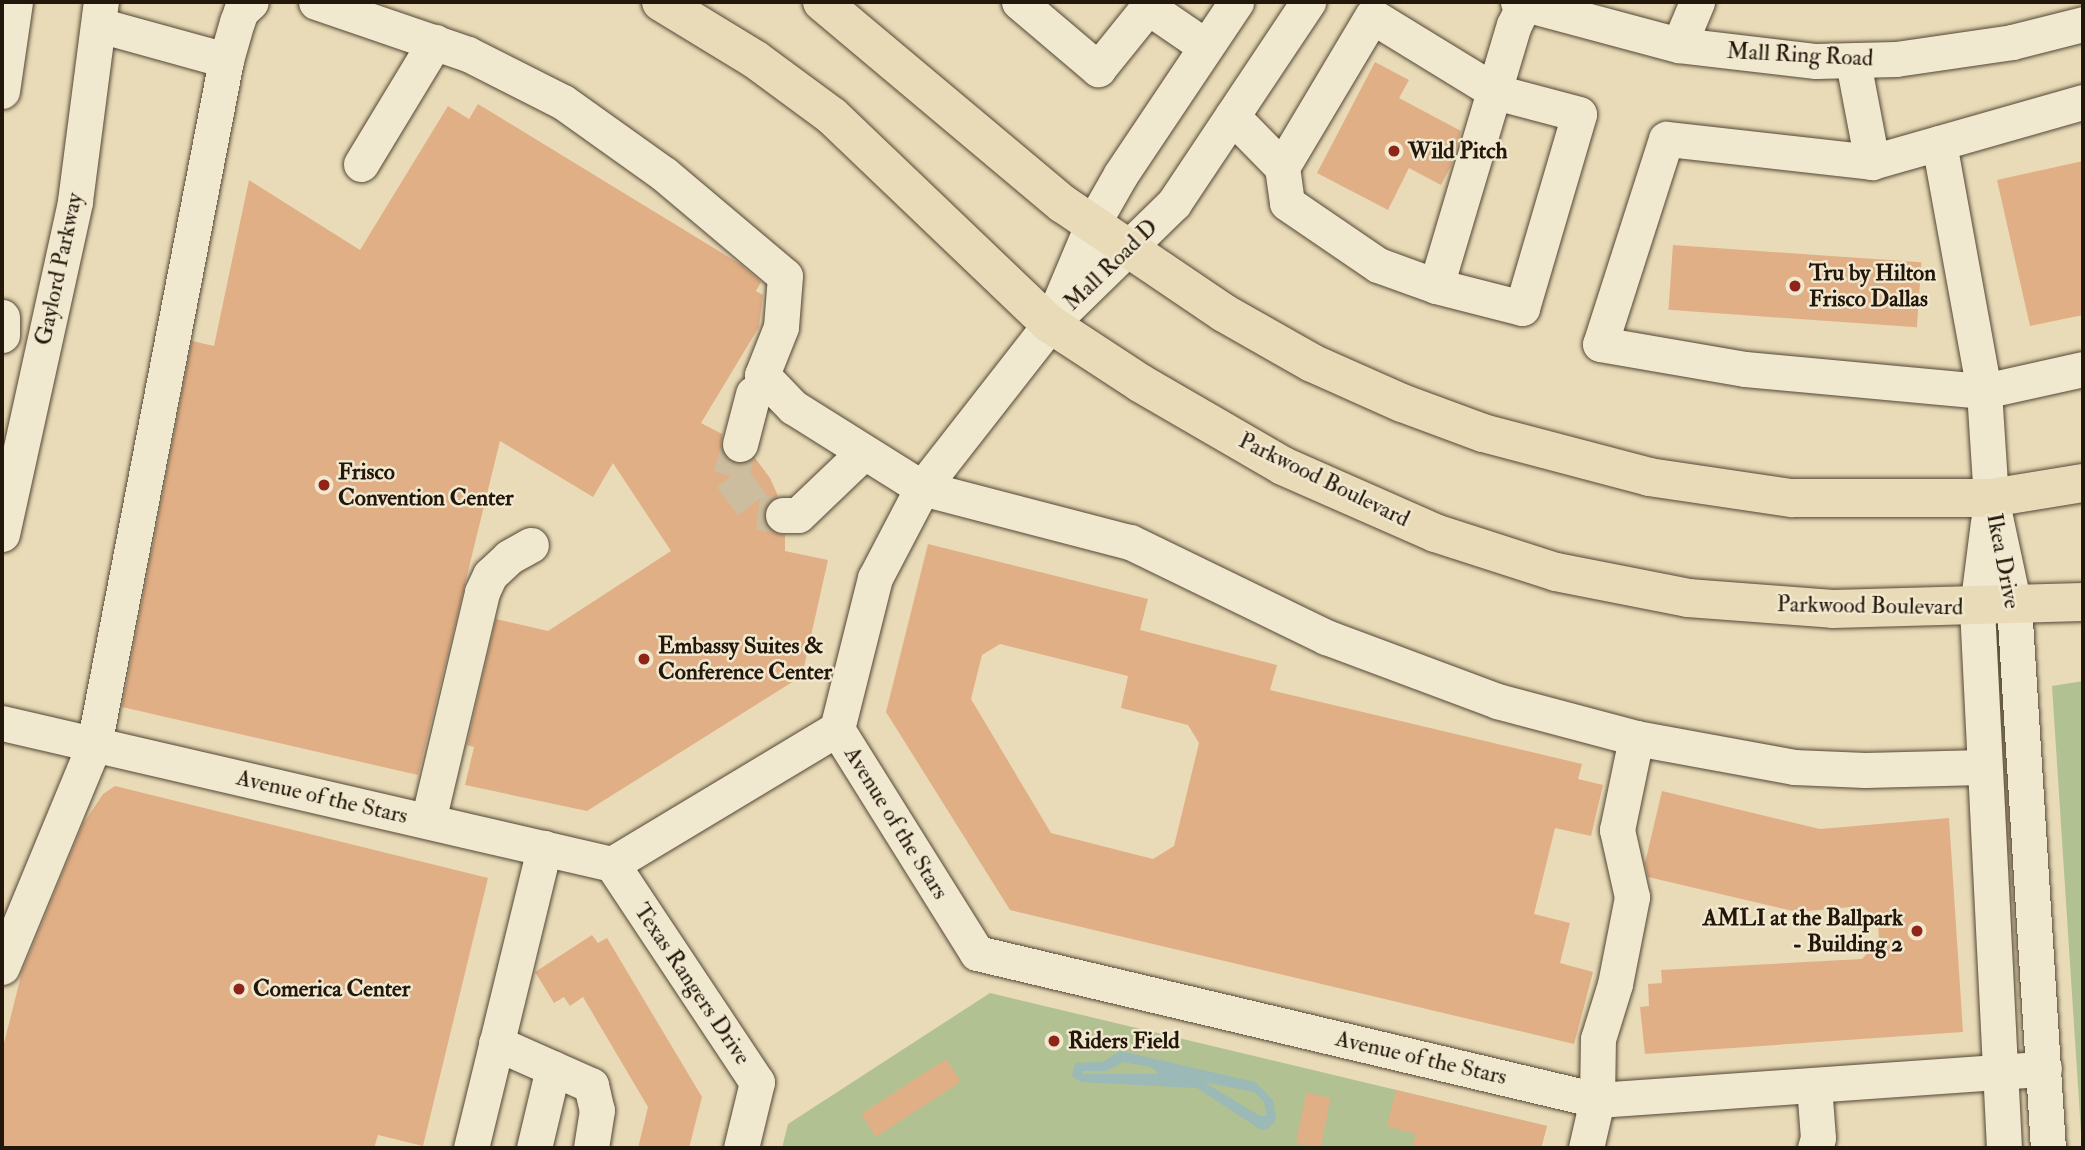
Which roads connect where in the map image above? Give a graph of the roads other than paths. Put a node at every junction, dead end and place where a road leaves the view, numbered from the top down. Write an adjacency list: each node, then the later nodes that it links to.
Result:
1 (15, 2): 20 (street)
2 (251, 2): 18 (street)
3 (316, 2): 15 (street)
4 (661, 2): 32 (main road, Parkwood Boulevard)
5 (822, 2): 28 (main road)
6 (1019, 2): 11 (street)
7 (1236, 2): 17 (street, Mall Road D)
8 (1308, 2): 23 (street, Mall Road D)
9 (1697, 2): 16 (street)
10 (1522, 3): 12 (street, Mall Ring Road); 21 (street)
11 (1150, 4): 17 (street)
12 (1591, 12): 16 (street, Mall Ring Road)
13 (100, 13): 18 (street); 43 (street, Gaylord Parkway)
14 (2083, 24): 19 (street, Mall Ring Road)
15 (435, 42): 26 (street); 38 (street)
16 (1679, 45): 19 (street, Mall Ring Road)
17 (1205, 46): 28 (street, Mall Road D)
18 (226, 60): 50 (street)
19 (1853, 62): 25 (street)
20 (2, 91)
21 (1496, 92): 27 (street); 30 (street); 30 (street)
22 (2083, 102): 24 (street)
23 (1232, 116): 27 (street); 29 (street, Mall Road D)
24 (1939, 143): 25 (street); 35 (street, Ikea Drive)
25 (1872, 162): 35 (street)
26 (361, 164)
27 (1282, 167): 30 (street)
28 (1093, 223): 29 (main road); 32 (street, Mall Road D)
29 (1127, 246): 32 (street, Mall Road D); 41 (main road)
30 (1436, 286)
31 (2, 317): 33 (street)
32 (1050, 324): 40 (street); 46 (main road, Parkwood Boulevard)
33 (2, 335)
34 (2083, 369): 35 (street)
35 (1984, 391): 41 (street, Ikea Drive)
36 (753, 394): 37 (street)
37 (740, 444)
38 (864, 452): 40 (street); 42 (street)
39 (2083, 483): 41 (main road)
40 (922, 488): 48 (street); 49 (street)
41 (1991, 498): 46 (street, Ikea Drive)
42 (783, 515)
43 (2, 534)
44 (531, 545): 52 (street)
45 (2083, 602): 46 (main road, Parkwood Boulevard)
46 (1996, 606): 51 (street, Ikea Drive); 58 (street, Ikea Drive)
47 (2, 723): 50 (street, Avenue of the Stars)
48 (837, 729): 54 (street, Avenue of the Stars); 61 (street, Avenue of the Stars)
49 (1636, 738): 51 (street); 61 (street)
50 (94, 745): 52 (street, Avenue of the Stars); 55 (street)
51 (1983, 767): 59 (street, Ikea Drive)
52 (428, 821): 53 (street, Avenue of the Stars)
53 (544, 848): 54 (street, Avenue of the Stars); 56 (street)
54 (612, 864): 65 (street, Texas Rangers Drive)
55 (2, 967)
56 (496, 1043): 57 (street); 62 (street)
57 (553, 1068): 63 (street); 64 (street)
58 (2044, 1069): 59 (street, Avenue of the Stars); 69 (street, Ikea Drive)
59 (2000, 1071): 60 (street, Avenue of the Stars); 68 (street, Ikea Drive)
60 (1814, 1085): 61 (street, Avenue of the Stars); 67 (street)
61 (1597, 1100): 66 (street)
62 (471, 1148)
63 (534, 1148)
64 (591, 1148)
65 (741, 1148)
66 (1586, 1148)
67 (1815, 1148)
68 (2004, 1148)
69 (2048, 1148)

